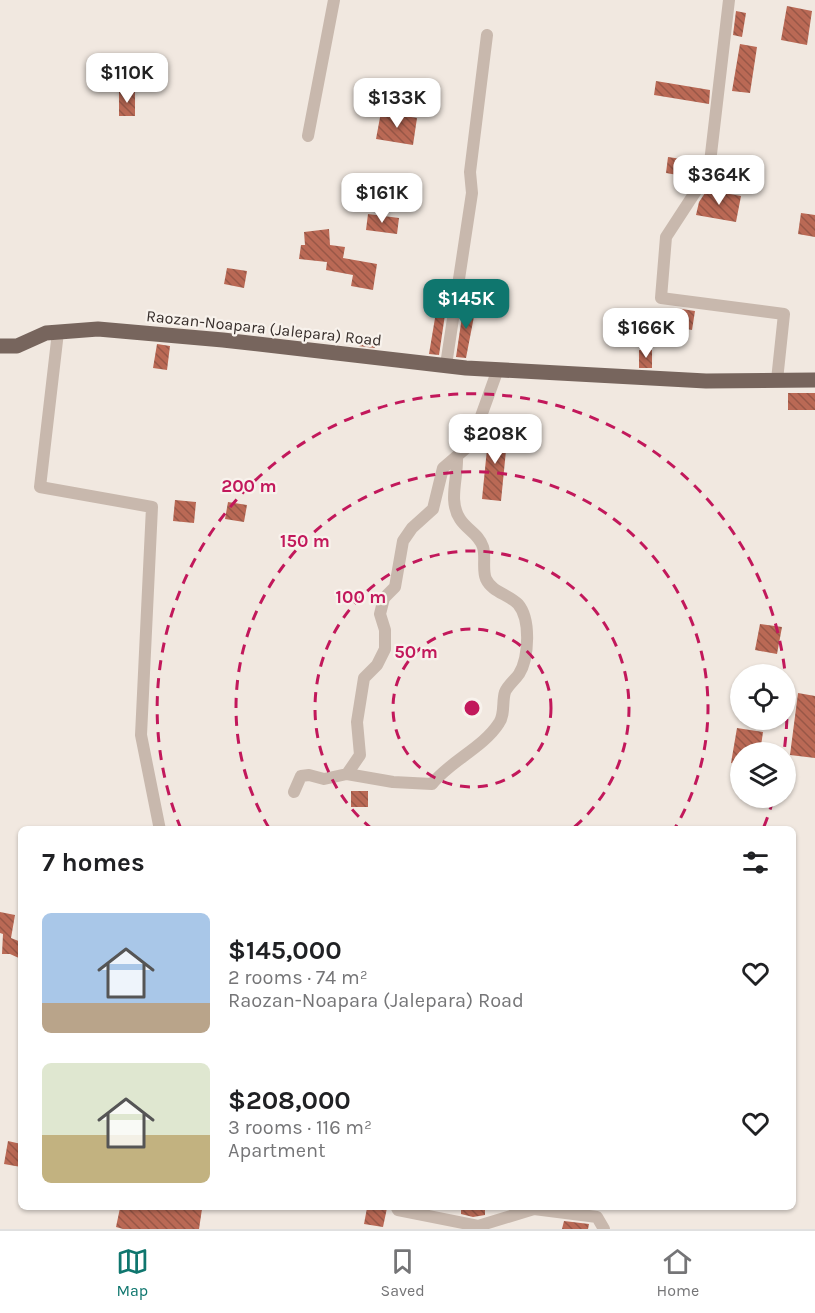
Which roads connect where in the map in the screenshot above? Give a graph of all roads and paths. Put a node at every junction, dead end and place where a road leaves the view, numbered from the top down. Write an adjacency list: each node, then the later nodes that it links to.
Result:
1 (334, 0): 4 (street)
2 (729, 0): 9 (street)
3 (487, 35): 7 (street)
4 (308, 136)
5 (58, 332): 6 (main road, Raozan-Noapara (Jalepara) Road); 7 (main road, Raozan-Noapara (Jalepara) Road); 14 (street)
6 (0, 346)
7 (446, 365): 8 (main road, Raozan-Noapara (Jalepara) Road)
8 (498, 369): 9 (main road, Raozan-Noapara (Jalepara) Road); 11 (street)
9 (777, 380): 10 (main road, Raozan-Noapara (Jalepara) Road)
10 (815, 380)
11 (457, 457): 12 (street); 12 (street)
12 (347, 774): 13 (street)
13 (294, 792)
14 (159, 826)
15 (398, 1210): 16 (street)
16 (531, 1210)
17 (542, 1210): 18 (street)
18 (604, 1229)

